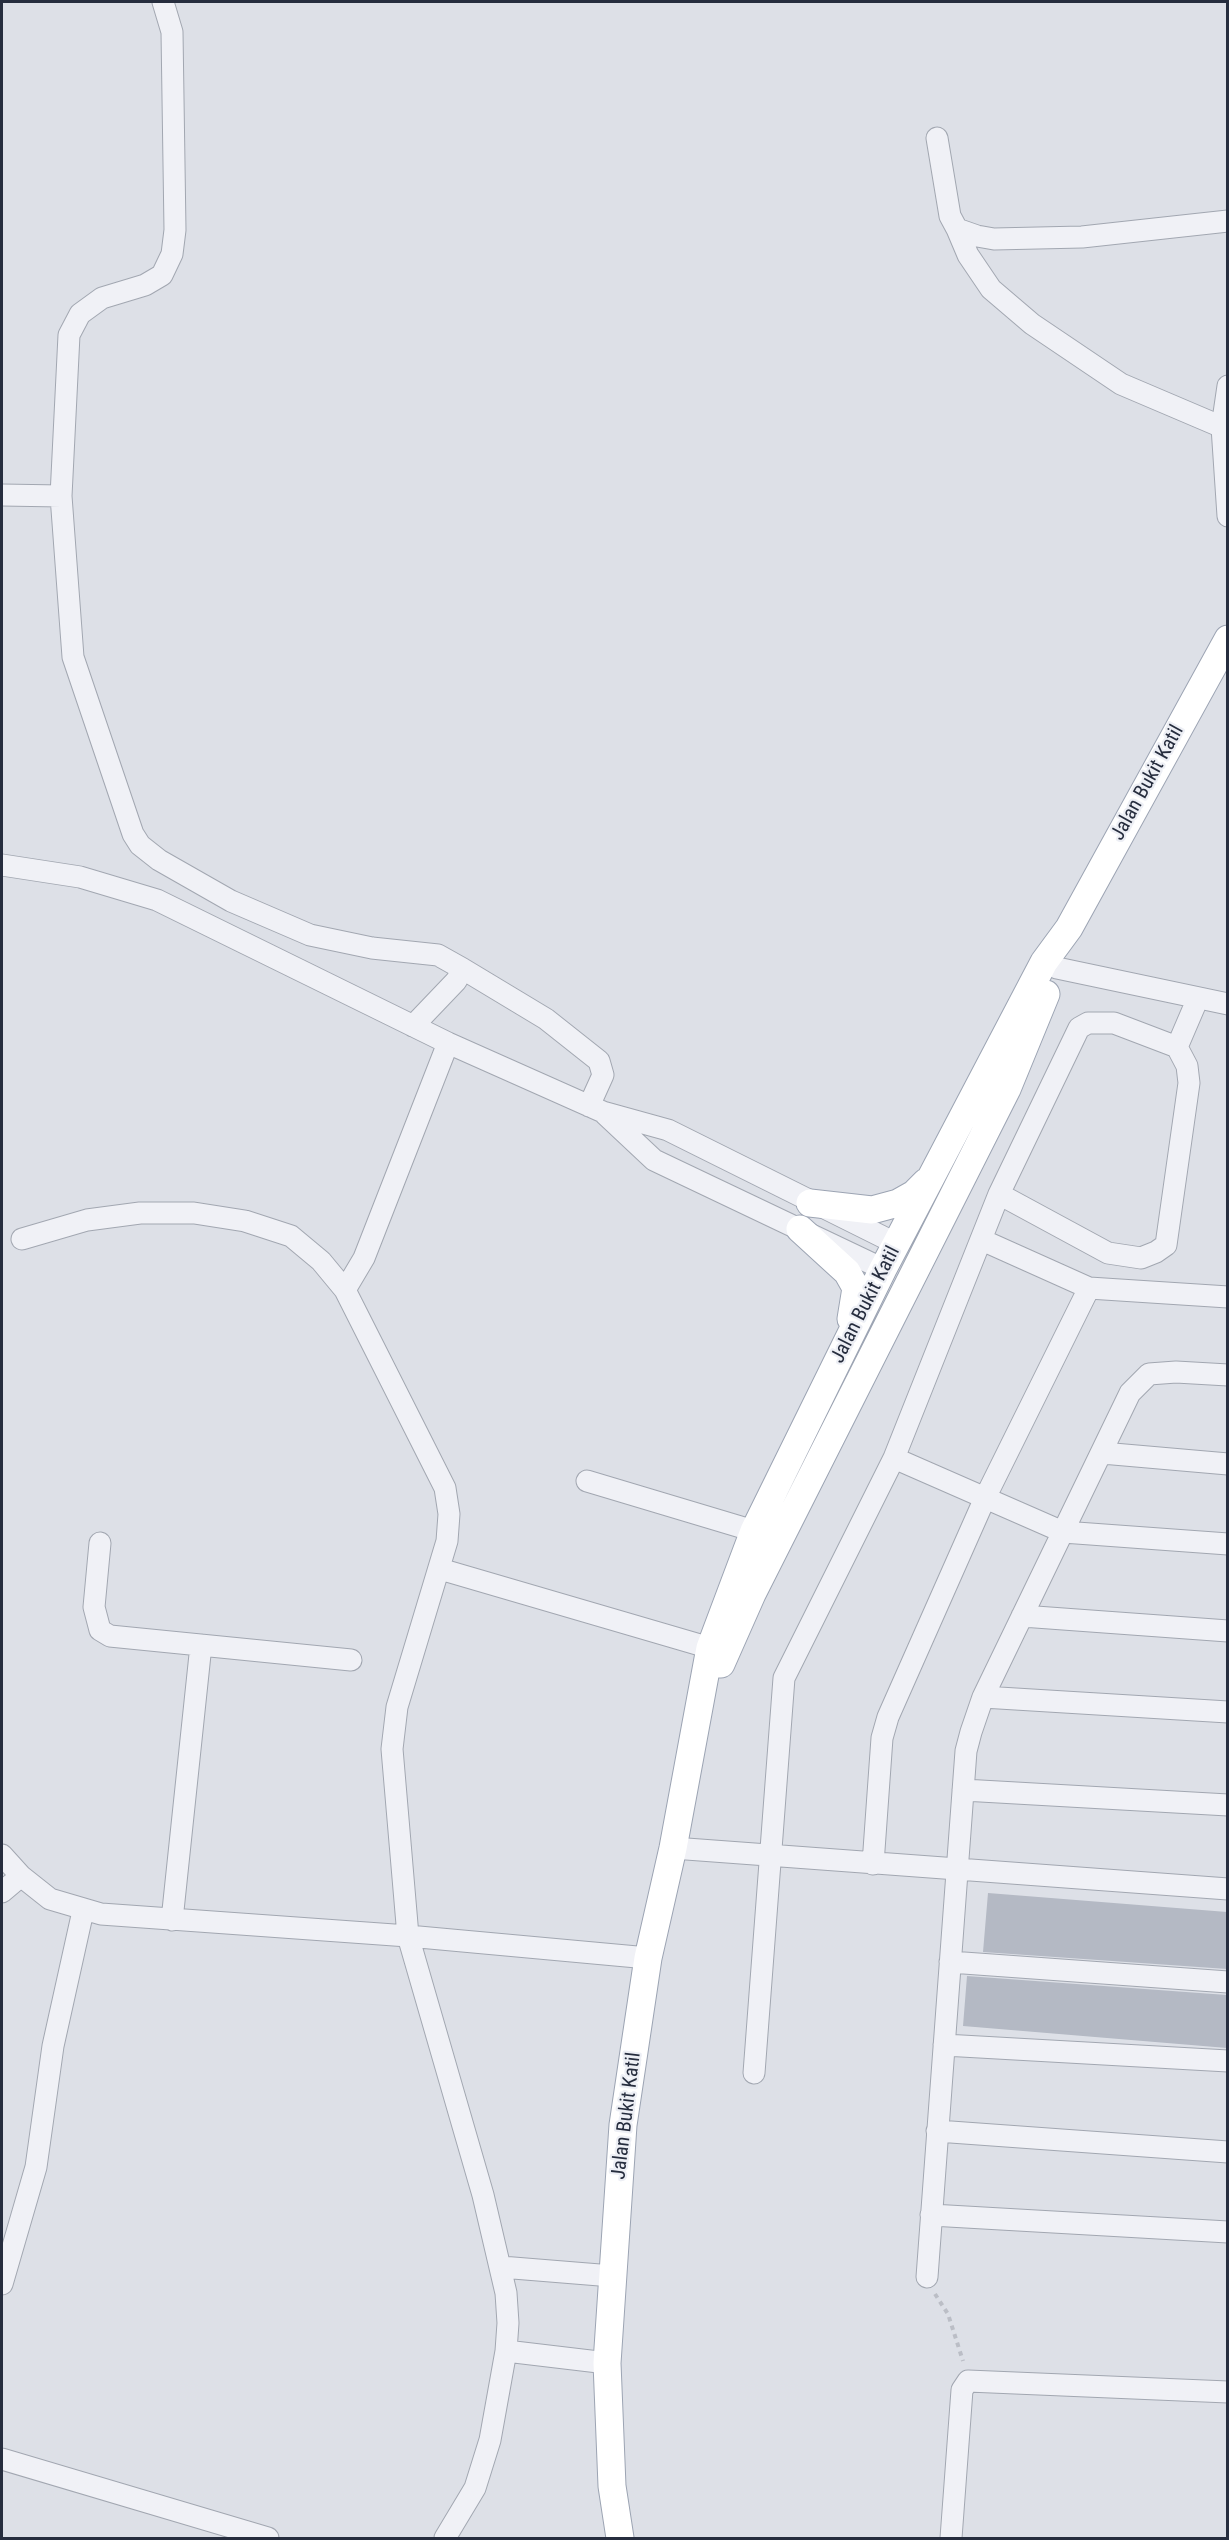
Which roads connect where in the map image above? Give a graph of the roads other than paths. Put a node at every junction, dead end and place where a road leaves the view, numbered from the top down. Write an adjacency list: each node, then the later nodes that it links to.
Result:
1 (163, 2): 8 (street)
2 (937, 138): 4 (street)
3 (1227, 221): 4 (street)
4 (957, 229): 6 (street)
5 (1227, 386): 6 (street)
6 (1222, 427): 9 (street)
7 (2, 495): 8 (street)
8 (62, 496): 13 (street)
9 (1227, 516)
10 (1227, 639): 12 (main road, Jalan Bukit Katil)
11 (2, 864): 16 (street)
12 (1051, 965): 14 (street); 20 (main road, Jalan Bukit Katil); 23 (main road, Jalan Bukit Katil)
13 (462, 969): 16 (street); 19 (street)
14 (1198, 998): 15 (street); 18 (street)
15 (1227, 1004)
16 (413, 1026): 17 (street)
17 (448, 1043): 19 (street); 29 (street)
18 (1177, 1047): 21 (street); 21 (street)
19 (596, 1109): 22 (street); 24 (street)
20 (934, 1173): 22 (main road); 27 (main road, Jalan Bukit Katil)
21 (999, 1194): 26 (street)
22 (810, 1203): 27 (street)
23 (944, 1215): 27 (main road); 31 (main road, Jalan Bukit Katil)
24 (800, 1229): 27 (street); 32 (main road)
25 (22, 1239): 29 (street)
26 (982, 1240): 28 (street); 35 (street)
27 (893, 1258): 31 (main road); 32 (main road, Jalan Bukit Katil)
28 (1089, 1288): 30 (street); 38 (street)
29 (345, 1290): 43 (street)
30 (1227, 1297)
31 (891, 1320): 47 (main road, Jalan Bukit Katil)
32 (831, 1374): 39 (main road, Jalan Bukit Katil)
33 (1227, 1375): 34 (street)
34 (1102, 1453): 36 (street); 40 (street)
35 (894, 1458): 38 (street); 55 (street)
36 (1227, 1464)
37 (587, 1481): 39 (street)
38 (985, 1498): 40 (street); 56 (street)
39 (754, 1531): 47 (main road, Jalan Bukit Katil)
40 (1063, 1532): 42 (street); 44 (street)
41 (100, 1543): 46 (street)
42 (1227, 1544)
43 (440, 1569): 47 (street); 63 (street)
44 (1022, 1616): 45 (street); 49 (street)
45 (1227, 1631)
46 (201, 1645): 48 (street); 62 (street)
47 (719, 1650): 53 (main road, Jalan Bukit Katil)
48 (351, 1660)
49 (983, 1697): 50 (street); 51 (street)
50 (1227, 1712)
51 (963, 1790): 52 (street); 57 (street)
52 (1227, 1805)
53 (673, 1848): 55 (street); 64 (main road, Jalan Bukit Katil)
54 (2, 1855): 58 (street)
55 (771, 1855): 56 (street); 69 (street)
56 (873, 1864): 57 (street)
57 (957, 1869): 59 (street); 65 (street)
58 (21, 1876): 60 (street); 61 (street)
59 (1227, 1888)
60 (2, 1893)
61 (83, 1911): 62 (street); 77 (street)
62 (172, 1920): 63 (street)
63 (408, 1936): 64 (street); 74 (street)
64 (648, 1958): 75 (main road, Jalan Bukit Katil)
65 (950, 1962): 66 (street); 67 (street)
66 (1227, 1982)
67 (944, 2045): 68 (street); 70 (street)
68 (1227, 2061)
69 (754, 2073)
70 (938, 2131): 71 (street); 72 (street)
71 (1227, 2152)
72 (931, 2215): 73 (street); 76 (street)
73 (1227, 2232)
74 (501, 2267): 75 (street); 78 (street)
75 (612, 2276): 79 (main road, Jalan Bukit Katil)
76 (927, 2277)
77 (2, 2283)
78 (506, 2351): 79 (street); 83 (street)
79 (607, 2363): 84 (main road, Jalan Bukit Katil)
80 (1227, 2392): 85 (street)
81 (2, 2459): 82 (street)
82 (268, 2538)
83 (446, 2538)
84 (620, 2538)
85 (951, 2538)

